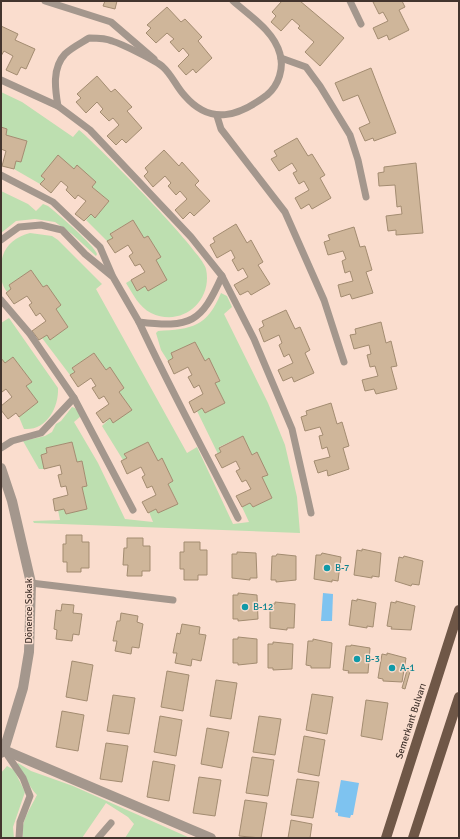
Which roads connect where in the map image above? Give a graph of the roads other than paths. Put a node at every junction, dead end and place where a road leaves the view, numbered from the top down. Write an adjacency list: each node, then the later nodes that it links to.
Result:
1 (45, 1): 6 (lane)
2 (233, 1): 5 (lane)
3 (350, 1): 4 (lane)
4 (361, 24)
5 (281, 58): 9 (lane); 11 (lane)
6 (163, 66): 8 (lane); 9 (lane)
7 (1, 80): 8 (lane)
8 (58, 106): 13 (lane)
9 (217, 116): 17 (lane)
10 (1, 175): 14 (lane)
11 (366, 197)
12 (1, 240): 14 (lane)
13 (222, 276): 16 (lane); 22 (lane)
14 (113, 277): 16 (lane)
15 (1, 300): 18 (lane)
16 (140, 322): 23 (lane)
17 (344, 362)
18 (74, 398): 19 (lane); 21 (lane)
19 (1, 448)
20 (1, 468): 24 (street, Dönence Sokak)
21 (133, 510)
22 (311, 513)
23 (238, 518)
24 (31, 583): 25 (lane); 28 (street, Dönence Sokak)
25 (173, 600)
26 (459, 610): 33 (main road, Semerkant Bulvarı)
27 (459, 697): 34 (main road)
28 (3, 751): 30 (lane); 32 (street)
29 (111, 823): 31 (lane)
30 (19, 838)
31 (98, 838)
32 (211, 838)
33 (386, 838)
34 (413, 838)

